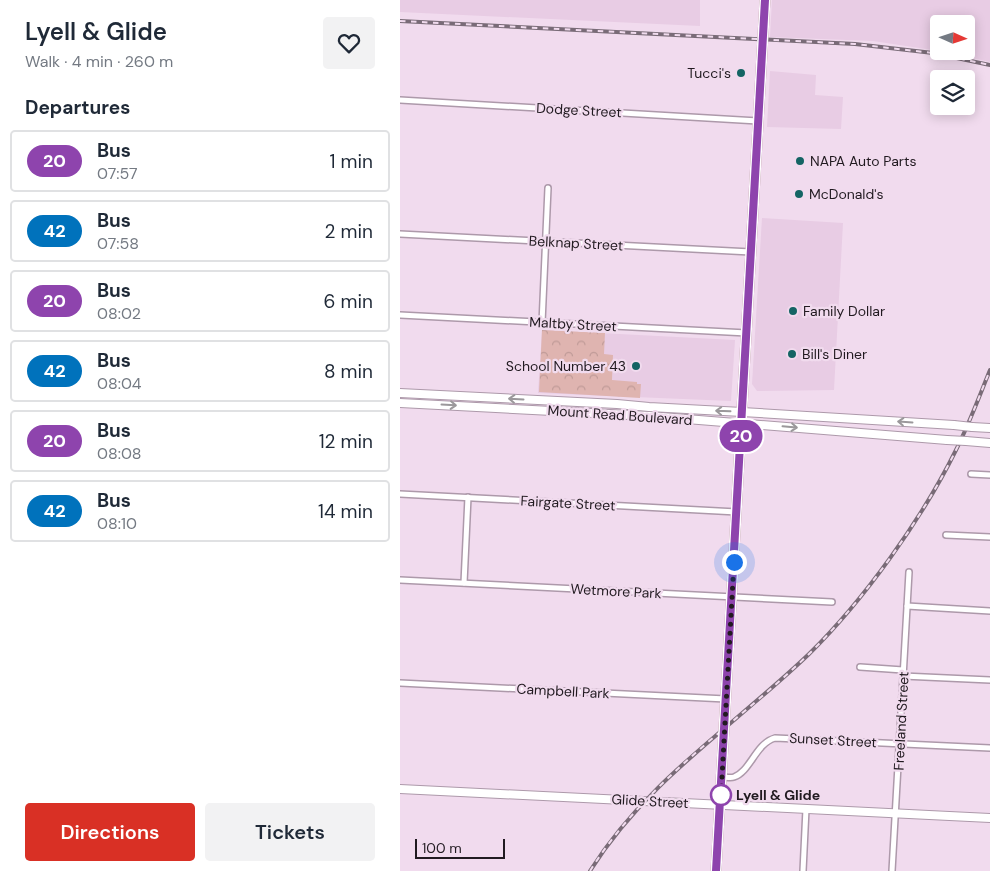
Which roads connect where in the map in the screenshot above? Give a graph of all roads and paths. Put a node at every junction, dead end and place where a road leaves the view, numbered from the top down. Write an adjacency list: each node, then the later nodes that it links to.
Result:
1 (765, 0): 3 (main road)
2 (400, 100): 3 (street, Dodge Street)
3 (758, 121): 7 (main road)
4 (548, 188): 6 (street)
5 (400, 234): 6 (street, Belknap Street)
6 (546, 241): 7 (street, Belknap Street); 9 (street)
7 (751, 252): 10 (main road)
8 (400, 315): 9 (street, Maltby Street)
9 (542, 323): 10 (street, Maltby Street)
10 (747, 333): 13 (main road)
11 (400, 393): 13 (main road, Mount Read Boulevard, one-way to 11)
12 (400, 403): 14 (main road, Mount Read Boulevard, one-way to 14)
13 (742, 412): 14 (main road); 15 (main road, Mount Read Boulevard, one-way to 13, bridge)
14 (742, 424): 16 (main road, Mount Read Boulevard, one-way to 16, bridge); 21 (main road)
15 (990, 428)
16 (990, 443)
17 (971, 474): 18 (street)
18 (990, 475)
19 (400, 494): 20 (street, Fairgate Street)
20 (468, 497): 21 (street, Fairgate Street); 26 (street)
21 (737, 512): 27 (main road)
22 (946, 535): 23 (street)
23 (990, 537)
24 (909, 572): 29 (street, Freeland Street)
25 (400, 580): 26 (street, Wetmore Park)
26 (464, 583): 27 (street, Wetmore Park)
27 (732, 597): 28 (street, Wetmore Park); 36 (main road)
28 (832, 602)
29 (907, 606): 30 (street); 32 (street, Freeland Street)
30 (990, 611)
31 (860, 667): 32 (street)
32 (904, 670): 33 (street, Freeland Street)
33 (903, 676): 34 (street); 37 (street, Freeland Street)
34 (990, 680)
35 (400, 683): 36 (street, Campbell Park)
36 (726, 699): 39 (main road)
37 (899, 744): 38 (street, Sunset Street); 39 (street, Sunset Street); 43 (street, Freeland Street)
38 (990, 748)
39 (722, 777): 41 (main road)
40 (400, 789): 41 (main road, Glide Street)
41 (720, 805): 42 (main road, Glide Street); 45 (main road)
42 (806, 809): 43 (main road, Glide Street); 46 (street)
43 (896, 814): 44 (main road, Glide Street); 47 (street, Freeland Street)
44 (990, 818)
45 (716, 871)
46 (803, 871)
47 (892, 871)

